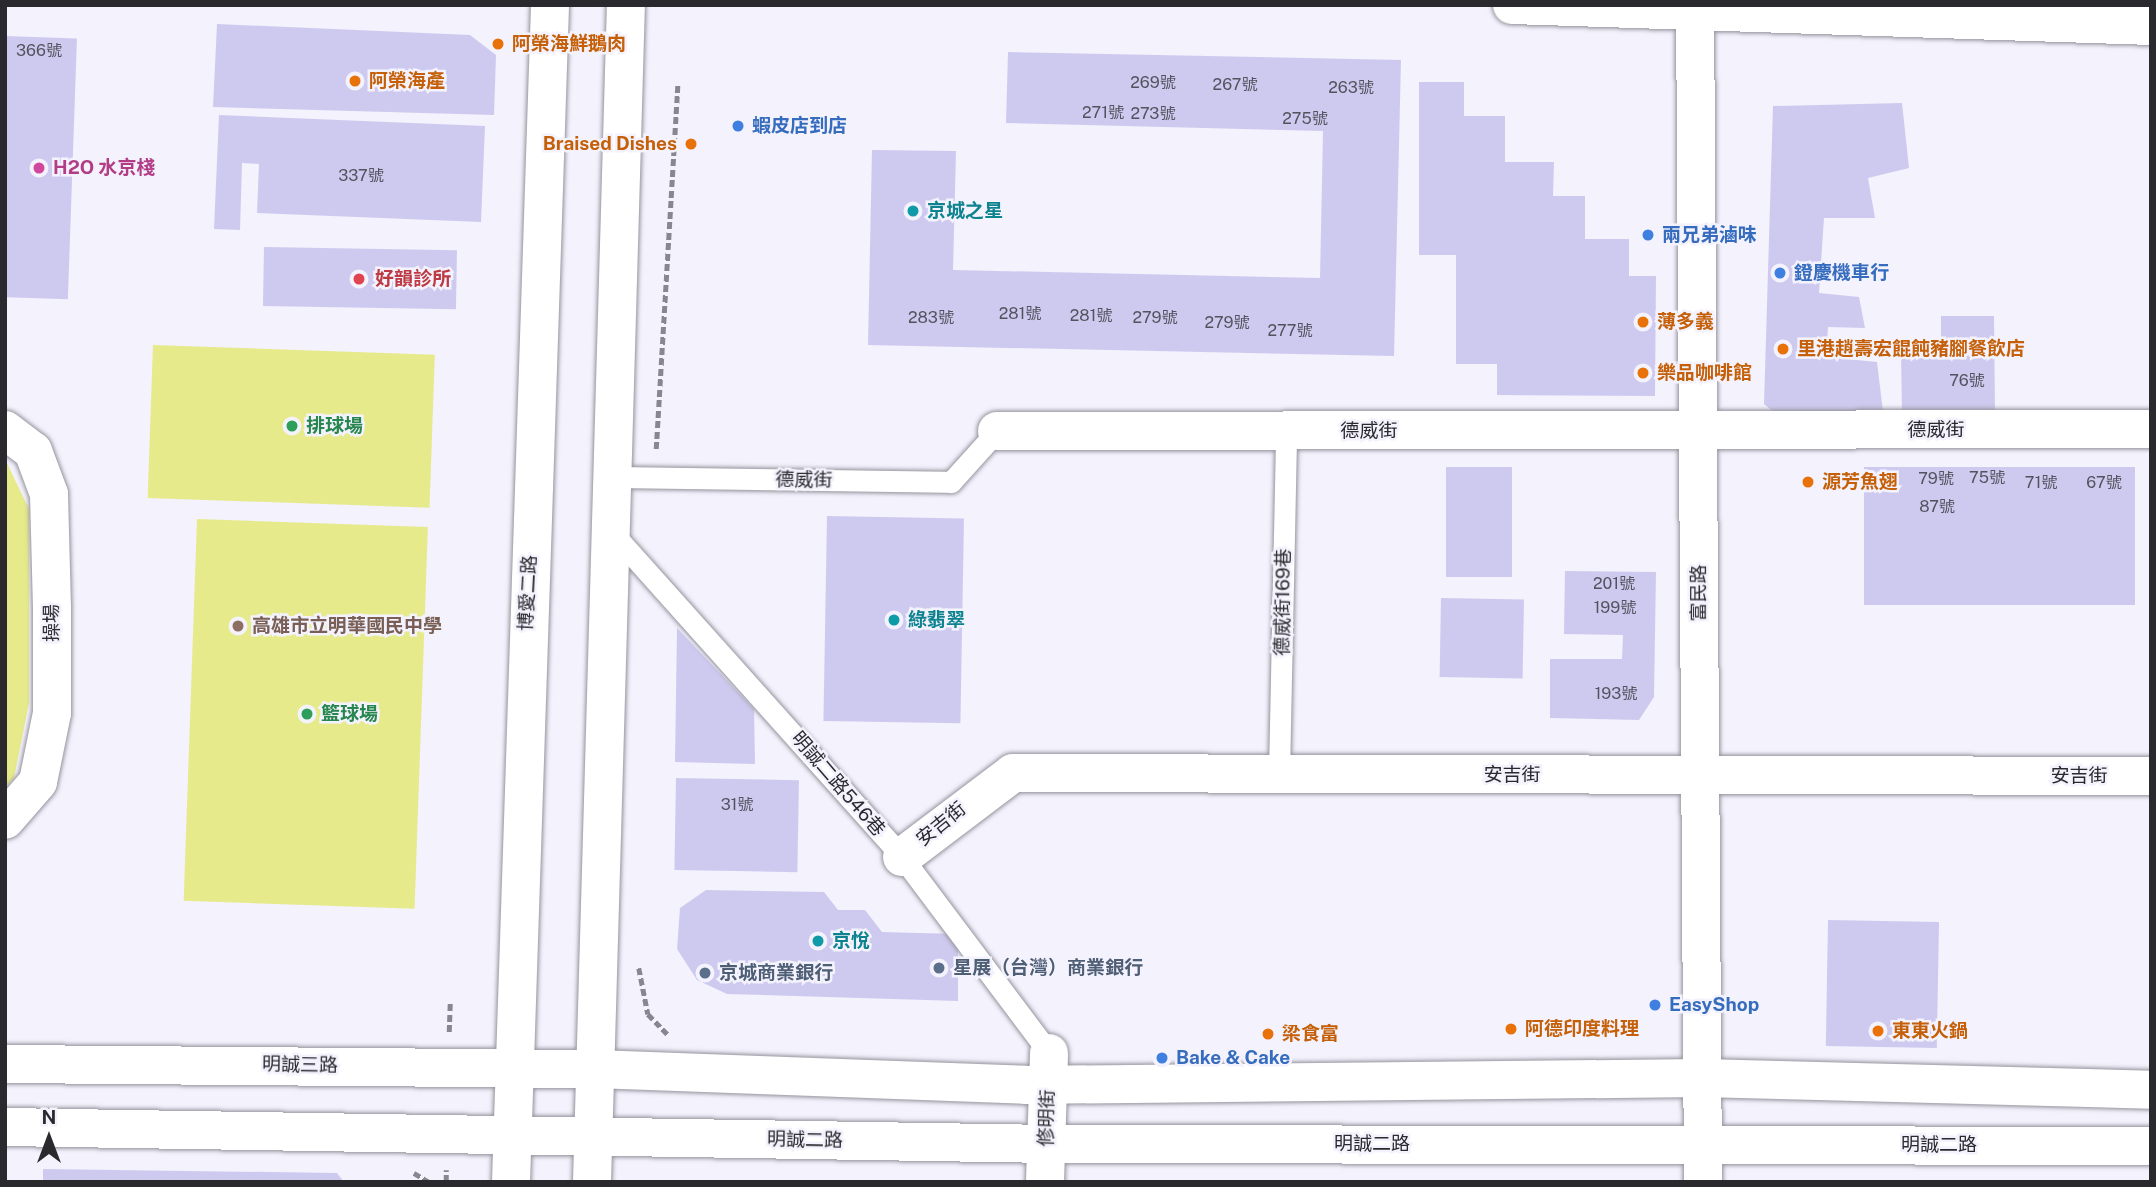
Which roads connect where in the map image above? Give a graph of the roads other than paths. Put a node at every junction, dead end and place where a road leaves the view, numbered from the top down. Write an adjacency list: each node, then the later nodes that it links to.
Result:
1 (550, 5): 19 (street, 博愛二路)
2 (626, 5): 11 (street)
3 (1512, 5): 4 (street)
4 (1695, 7): 5 (street); 10 (street, 富民路)
5 (2151, 26)
6 (2151, 429): 10 (street, 德威街)
7 (5, 430): 16 (street, 操場)
8 (997, 431): 9 (street, 德威街); 11 (lane, 德威街)
9 (1286, 431): 10 (street, 德威街); 13 (lane, 德威街169巷)
10 (1699, 431): 14 (street, 富民路)
11 (610, 477): 12 (street)
12 (609, 529): 17 (lane, 明誠二路546巷); 20 (street)
13 (1279, 773): 14 (street, 安吉街); 17 (street, 安吉街)
14 (1700, 775): 15 (street, 安吉街); 22 (street, 富民路)
15 (2151, 776)
16 (5, 820)
17 (902, 856): 21 (lane, 明誠二路546巷)
18 (5, 1064): 19 (street, 明誠三路)
19 (513, 1069): 20 (street, 明誠三路); 25 (street, 博愛二路)
20 (596, 1069): 21 (street); 26 (street)
21 (1049, 1069): 22 (street); 27 (street, 修明街)
22 (1702, 1078): 23 (street); 29 (street, 富民路)
23 (2151, 1090)
24 (5, 1127): 25 (street)
25 (511, 1136): 26 (street); 30 (street, 博愛二路)
26 (593, 1138): 27 (street, 明誠二路); 31 (street)
27 (1047, 1144): 29 (street, 明誠二路); 32 (street, 修明街)
28 (2151, 1146): 29 (street, 明誠二路)
29 (1703, 1164)
30 (510, 1182)
31 (592, 1182)
32 (1045, 1182)

